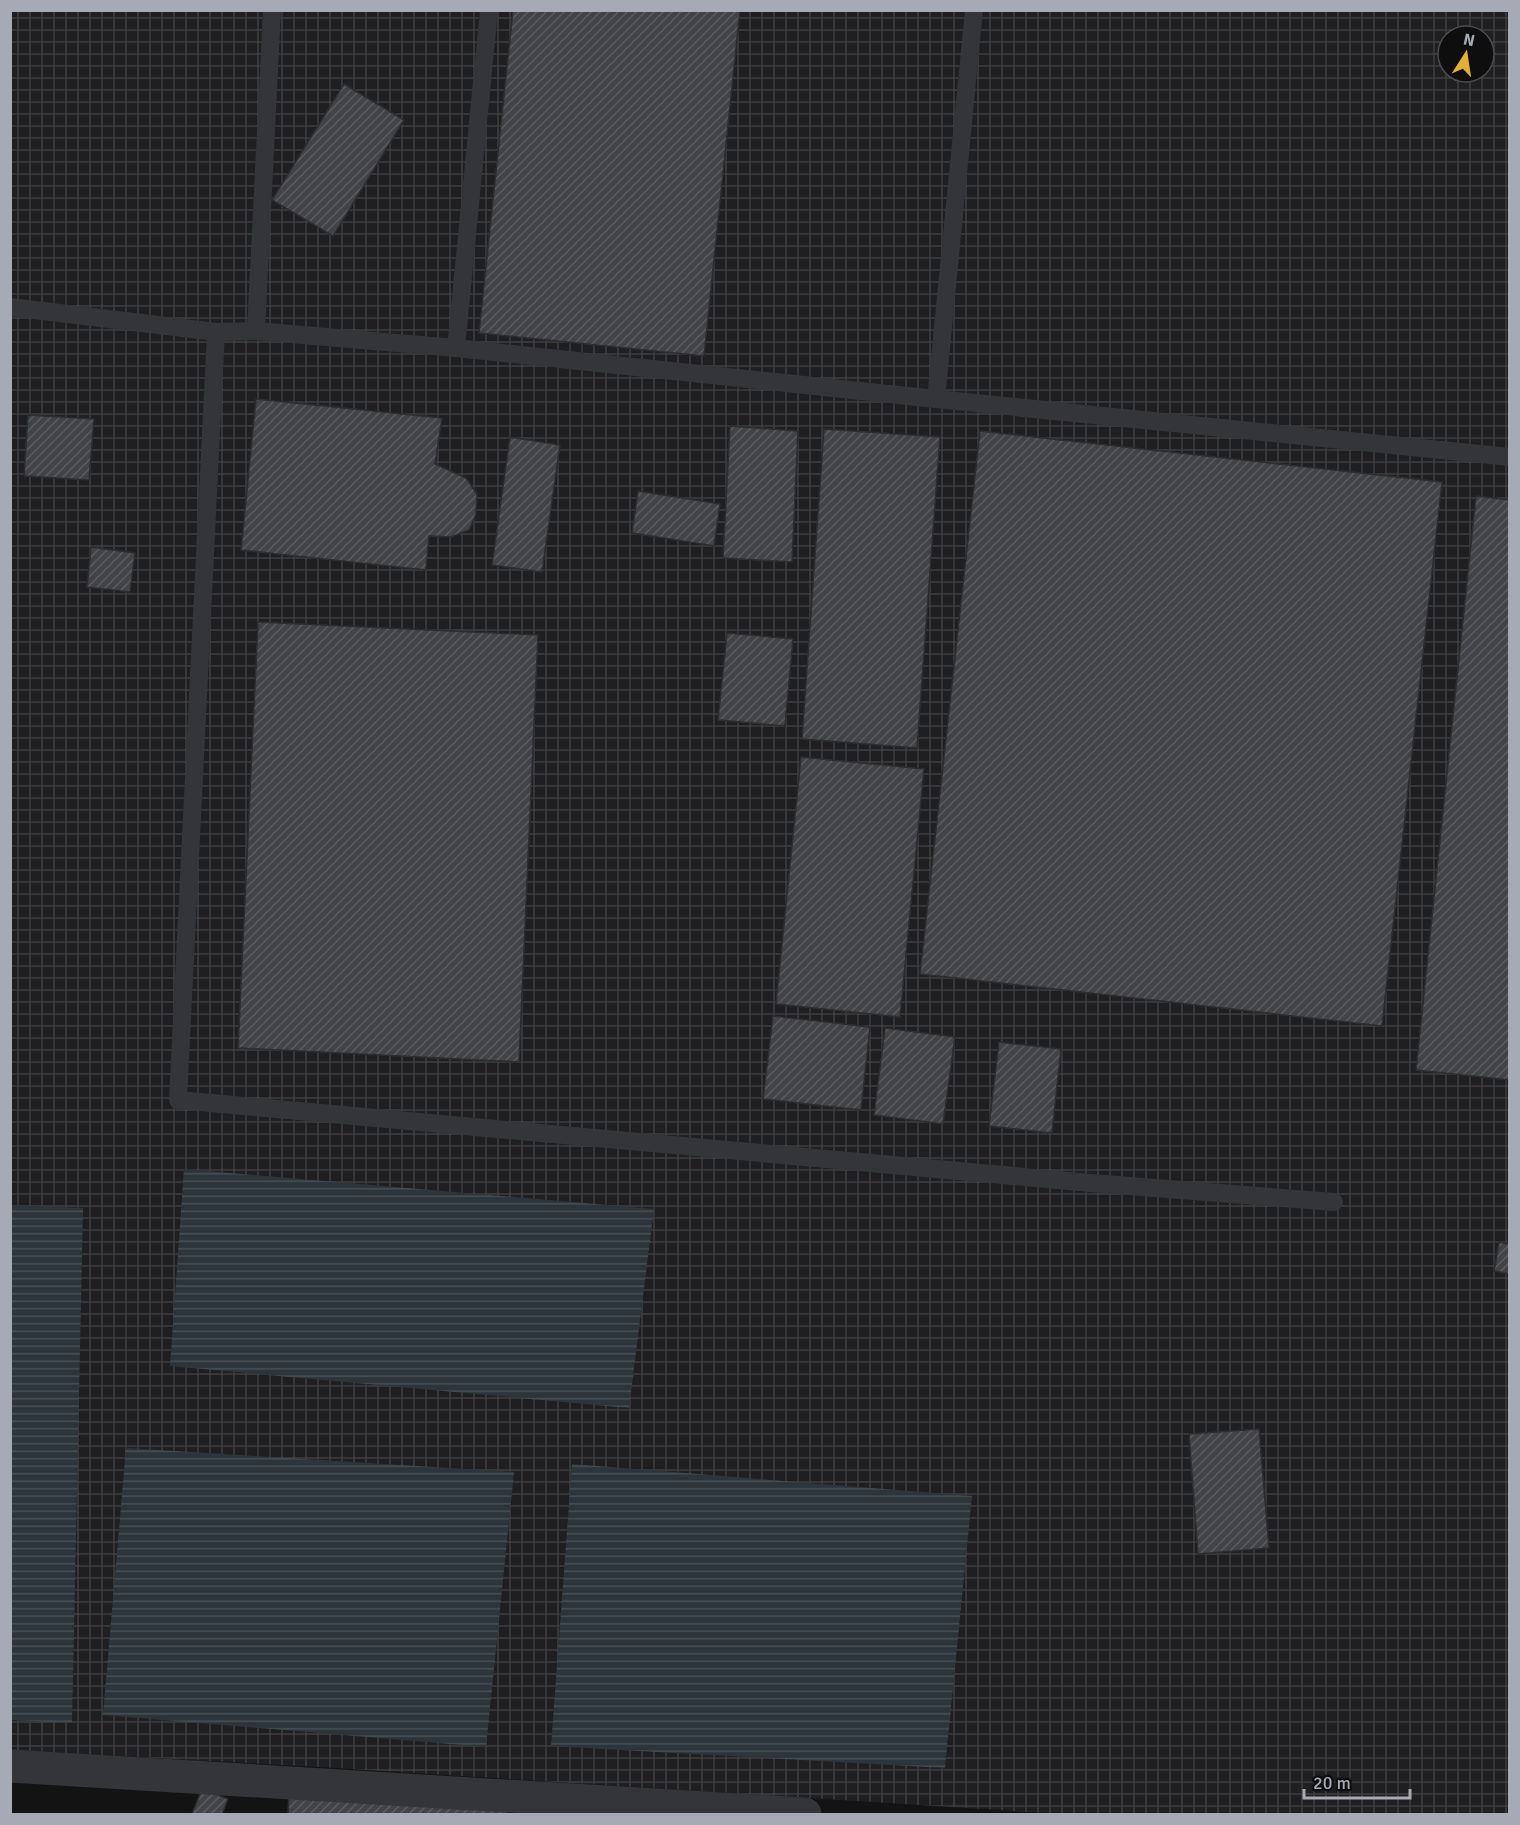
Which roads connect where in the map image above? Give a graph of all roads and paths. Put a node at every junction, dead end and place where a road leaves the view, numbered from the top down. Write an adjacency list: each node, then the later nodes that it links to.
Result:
1 (272, 10): 5 (lane)
2 (489, 10): 7 (lane)
3 (974, 10): 8 (lane)
4 (10, 307): 6 (lane)
5 (256, 331): 6 (lane); 7 (lane)
6 (216, 332): 10 (lane)
7 (456, 348): 8 (lane)
8 (936, 399): 9 (lane)
9 (1509, 457)
10 (1334, 1202)
11 (10, 1767): 12 (street)
12 (805, 1815)

